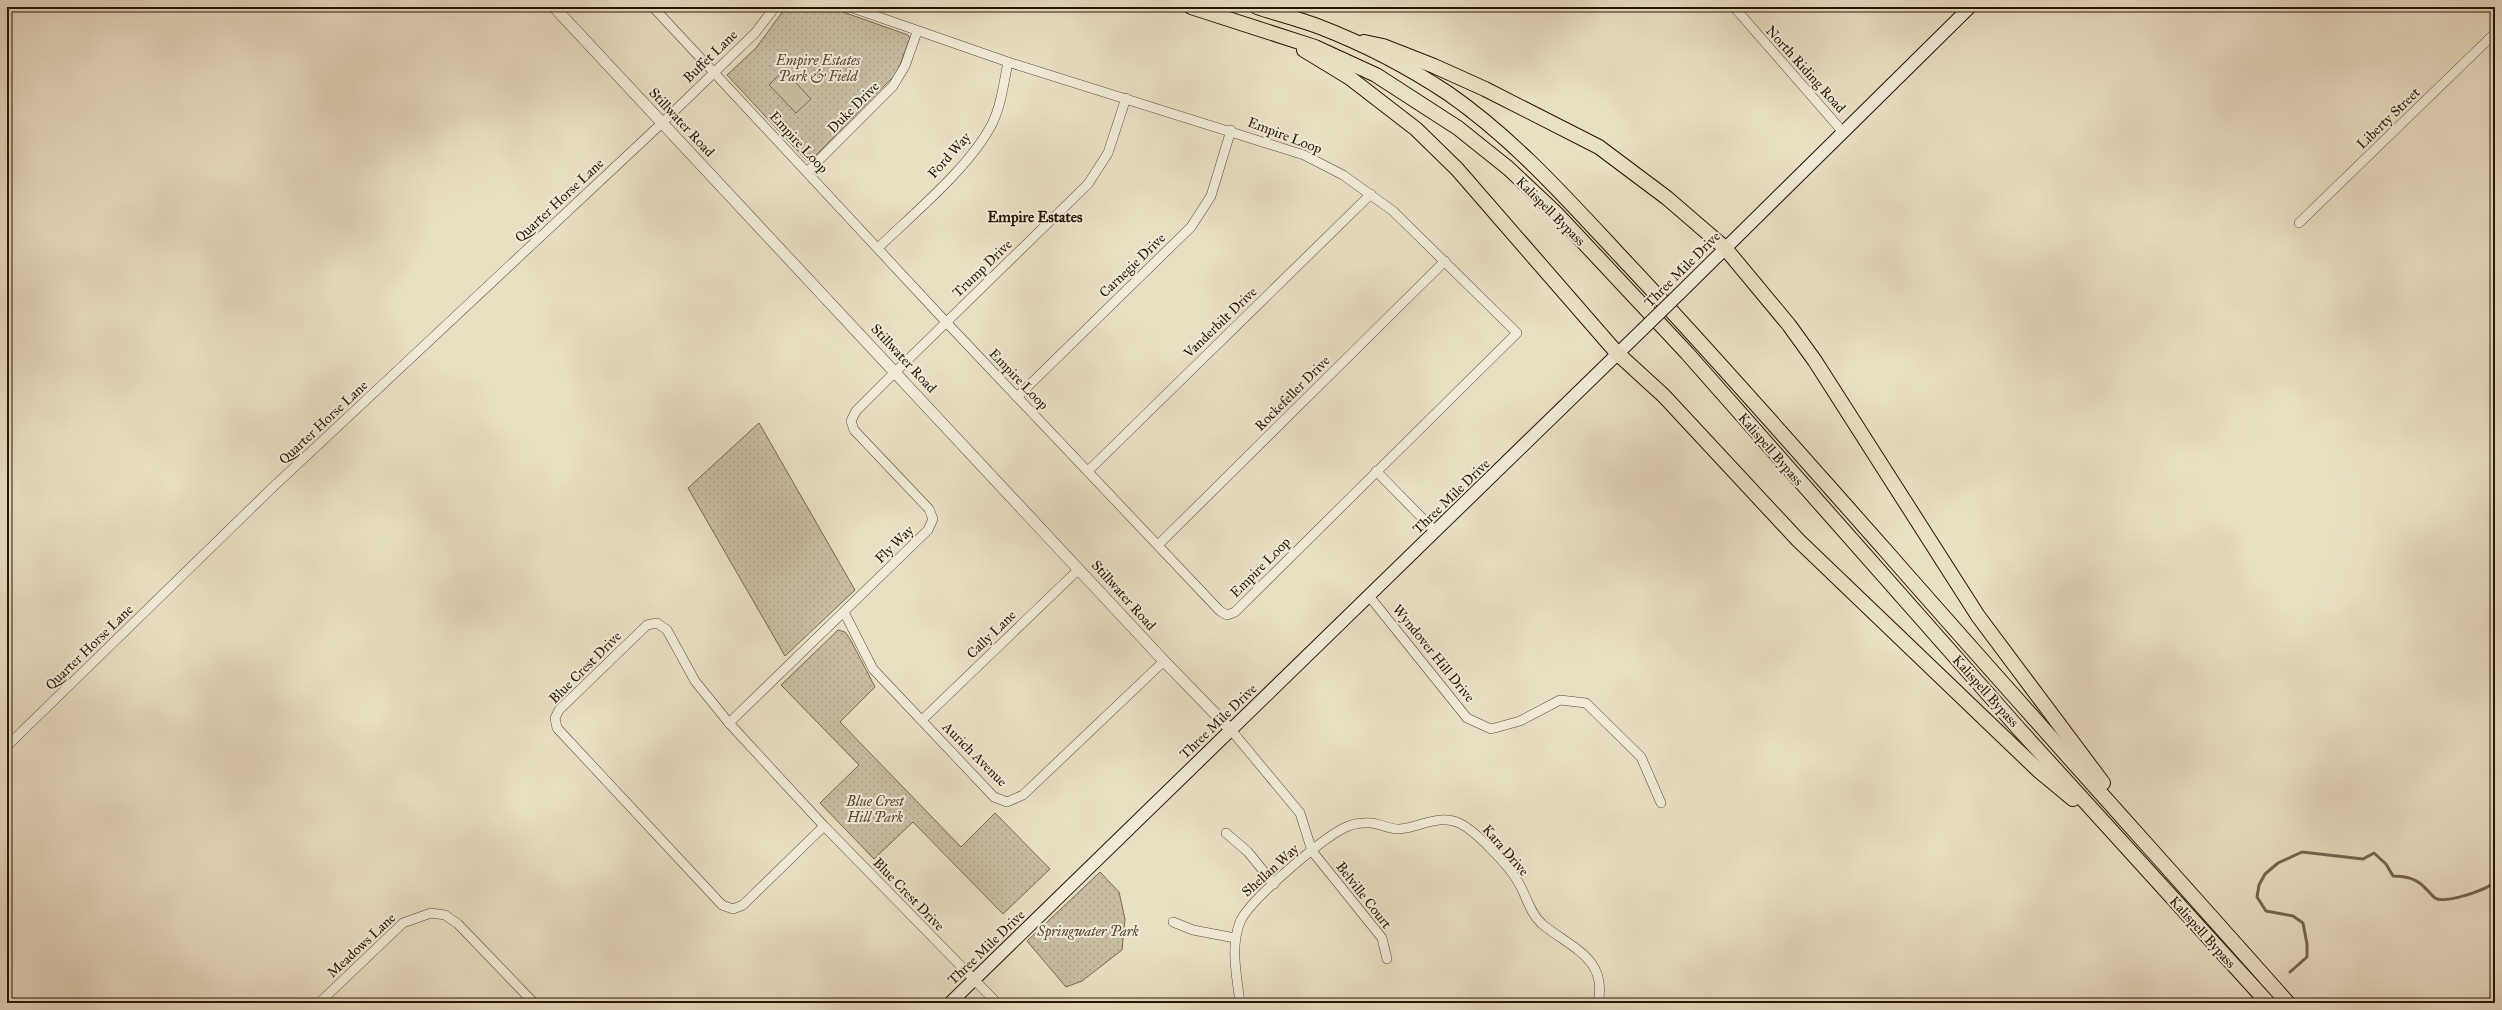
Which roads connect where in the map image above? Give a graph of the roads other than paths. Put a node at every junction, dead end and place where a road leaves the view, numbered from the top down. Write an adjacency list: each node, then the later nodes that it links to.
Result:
1 (554, 7): 16 (street, Stillwater Road)
2 (653, 7): 14 (street, Empire Loop)
3 (775, 7): 14 (street, Buffet Lane)
4 (850, 7): 9 (street, Empire Loop)
5 (1191, 7): 11 (highway, Kalispell Bypass)
6 (1257, 7): 12 (highway, Kalispell Bypass)
7 (1970, 7): 18 (main road, Three Mile Drive)
8 (1737, 8): 18 (street, North Riding Road)
9 (917, 32): 13 (street, Empire Loop); 19 (street, Duke Drive)
10 (2495, 33): 21 (street, Liberty Street)
11 (1283, 37): 26 (highway); 43 (highway, Kalispell Bypass)
12 (1346, 39): 23 (highway); 45 (highway, Kalispell Bypass)
13 (1008, 62): 15 (street, Empire Loop); 22 (street, Ford Way)
14 (715, 72): 16 (street, Buffet Lane); 19 (street, Empire Loop)
15 (1126, 98): 17 (street, Empire Loop); 25 (street, Trump Drive)
16 (662, 123): 27 (street, Stillwater Road); 40 (street, Quarter Horse Lane)
17 (1231, 130): 20 (street, Empire Loop); 28 (street, Carnegie Drive)
18 (1843, 132): 23 (main road, Three Mile Drive)
19 (807, 172): 22 (street, Empire Loop)
20 (1371, 194): 24 (street, Empire Loop); 29 (street, Vanderbilt Drive)
21 (2299, 222)
22 (878, 248): 25 (street, Empire Loop)
23 (1725, 248): 26 (main road, Three Mile Drive, bridge); 45 (highway)
24 (1445, 262): 30 (street, Empire Loop); 32 (street, Rockefeller Drive)
25 (946, 322): 27 (street, Trump Drive); 28 (street, Empire Loop)
26 (1617, 353): 31 (main road, Three Mile Drive); 43 (highway)
27 (896, 371): 33 (street, Stillwater Road); 35 (street, Fly Way)
28 (1017, 397): 29 (street, Empire Loop)
29 (1088, 471): 32 (street, Empire Loop)
30 (1376, 471): 31 (street); 32 (street, Empire Loop)
31 (1436, 532): 34 (main road, Three Mile Drive)
32 (1158, 545)
33 (1079, 568): 36 (street, Stillwater Road); 37 (street, Cally Lane)
34 (1369, 596): 39 (main road, Three Mile Drive); 41 (street, Wyndover Hill Drive)
35 (844, 612): 37 (street, Aurich Avenue); 38 (street, Fly Way)
36 (1164, 661): 37 (street, Aurich Avenue); 39 (street, Stillwater Road)
37 (922, 720)
38 (729, 723): 42 (street, Blue Crest Drive); 42 (street, Blue Crest Drive)
39 (1231, 730): 46 (street); 51 (main road, Three Mile Drive)
40 (7, 746)
41 (1661, 802)
42 (824, 826): 51 (street, Blue Crest Drive)
43 (2108, 827): 58 (highway, Kalispell Bypass)
44 (1226, 833): 47 (street)
45 (2152, 850): 59 (highway, Kalispell Bypass)
46 (1312, 851): 47 (street, Shellan Way); 50 (street, Belville Court); 57 (street, Kara Drive)
47 (1274, 884): 49 (street, Shellan Way)
48 (1173, 922): 49 (street)
49 (1235, 938): 56 (street, Shellan Way)
50 (1387, 959)
51 (974, 979): 54 (main road, Three Mile Drive); 55 (street, Blue Crest Drive)
52 (318, 1003): 53 (street, Meadows Lane)
53 (534, 1003)
54 (950, 1003)
55 (997, 1003)
56 (1240, 1003)
57 (1598, 1003)
58 (2268, 1003)
59 (2288, 1003)

